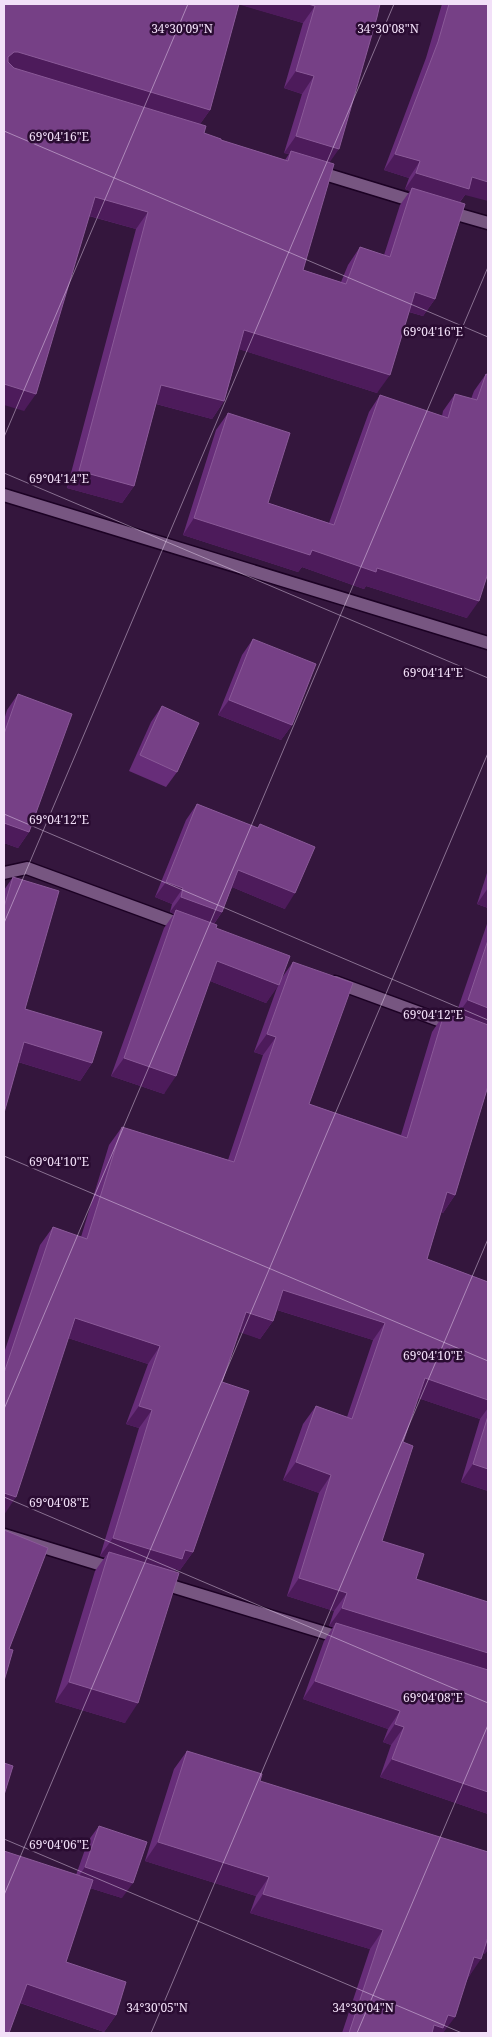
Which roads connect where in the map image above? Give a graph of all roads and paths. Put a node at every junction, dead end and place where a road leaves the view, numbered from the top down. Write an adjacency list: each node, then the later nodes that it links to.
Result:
1 (298, 166): 2 (street)
2 (488, 224)
3 (4, 495): 4 (street)
4 (488, 643)
5 (4, 873): 6 (street)
6 (193, 929)
7 (322, 977): 8 (street)
8 (470, 1032)
9 (4, 1535): 10 (street)
10 (130, 1574)
11 (149, 1579): 12 (street)
12 (356, 1642)

